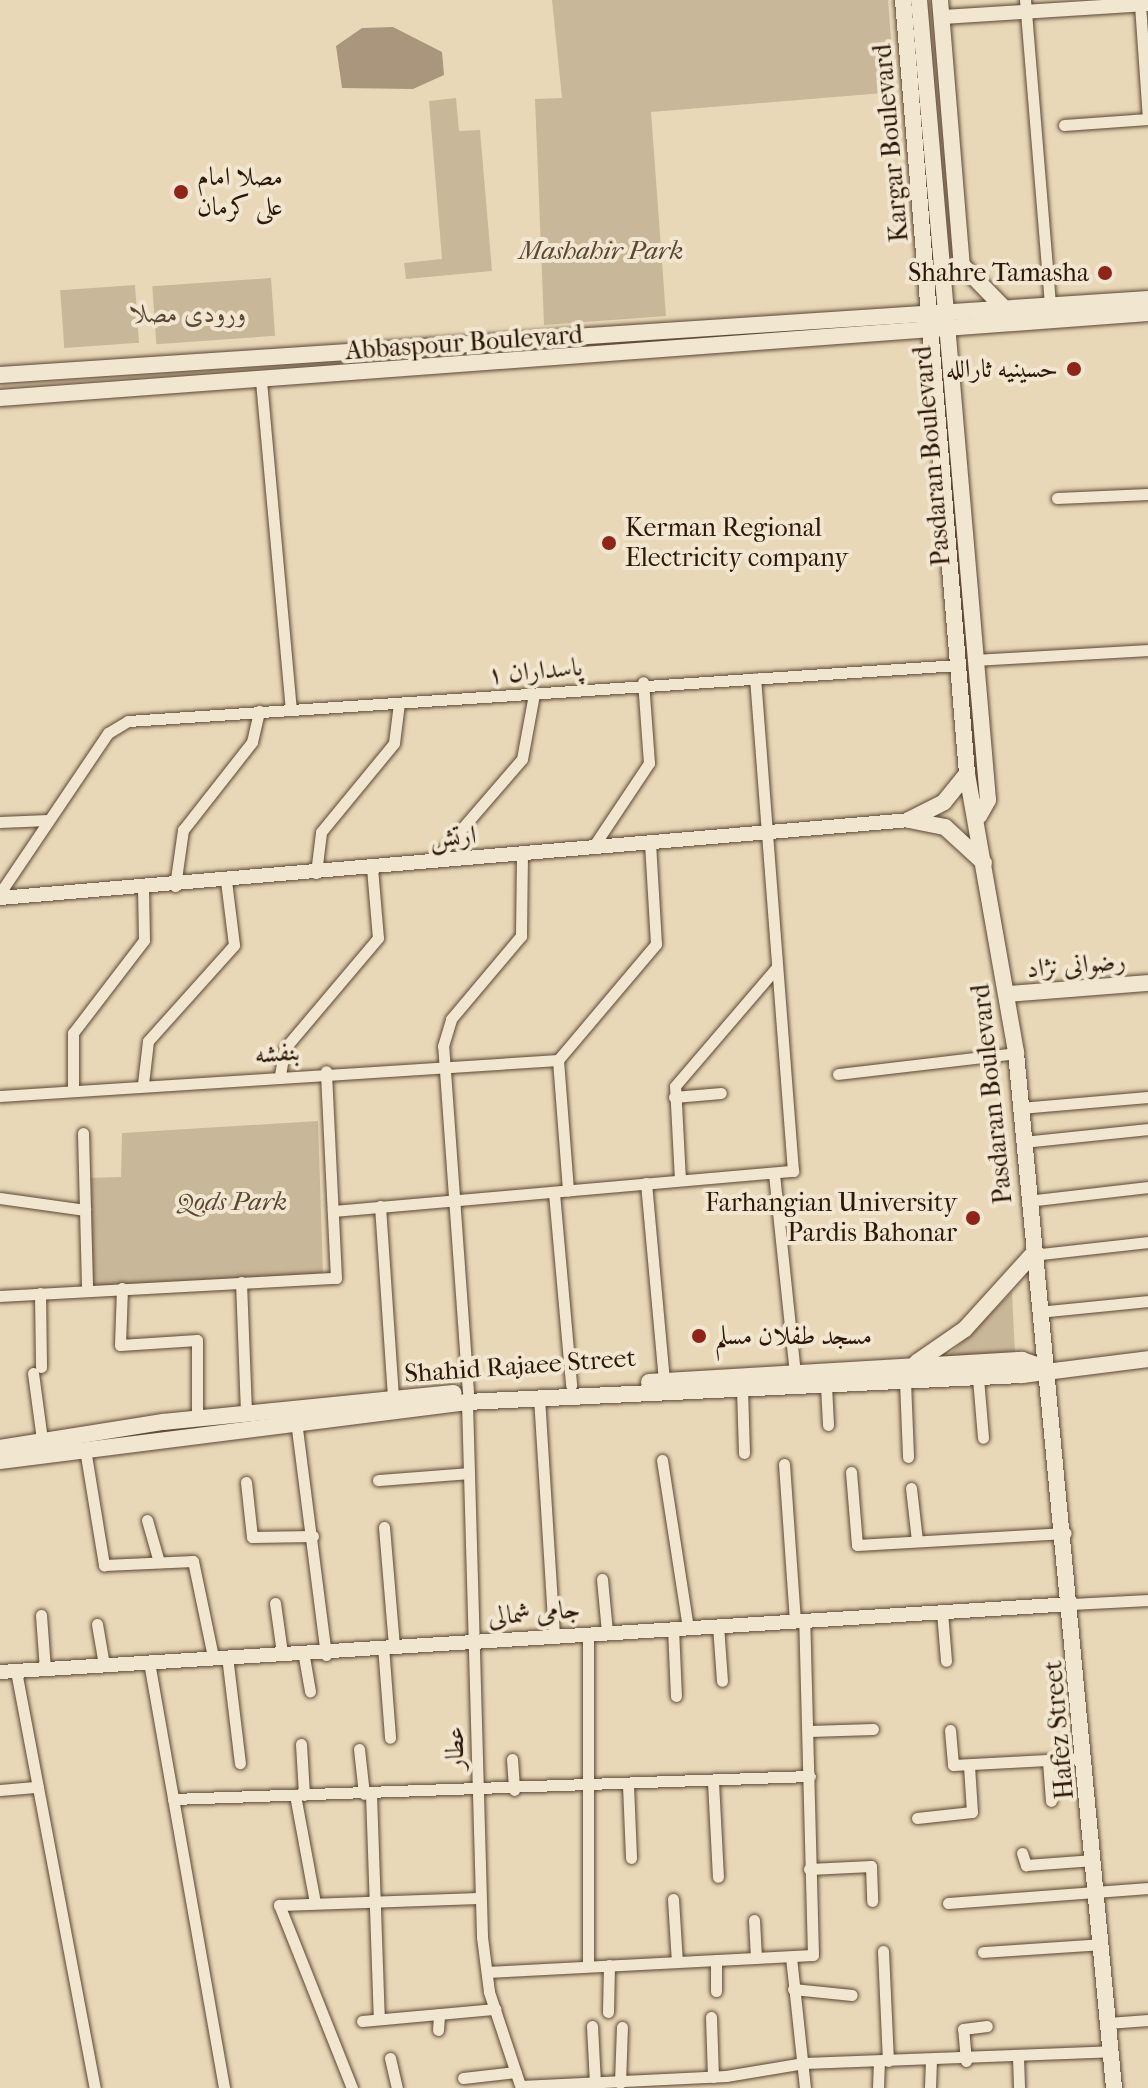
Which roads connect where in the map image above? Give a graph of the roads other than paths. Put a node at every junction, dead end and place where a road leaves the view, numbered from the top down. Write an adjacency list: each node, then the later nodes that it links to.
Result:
1 (903, 0): 15 (main road, Kargar Boulevard)
2 (919, 0): 10 (main road, Kargar Boulevard)
3 (940, 0): 6 (main road)
4 (1144, 4): 5 (street); 8 (street)
5 (1026, 7): 6 (street); 12 (street)
6 (942, 17): 7 (main road)
7 (946, 108): 10 (main road); 13 (main road)
8 (1148, 119): 9 (street)
9 (1064, 125)
10 (931, 135): 15 (main road, Kargar Boulevard)
11 (1148, 299): 12 (main road)
12 (1050, 306): 13 (main road)
13 (1005, 309): 15 (main road)
14 (1148, 313): 15 (main road)
15 (937, 322): 16 (main road, Abbaspour Boulevard); 17 (main road, Abbaspour Boulevard); 26 (main road, Pasdaran Boulevard); 27 (main road, Pasdaran Boulevard)
16 (692, 331): 17 (main road); 18 (main road, Abbaspour Boulevard)
17 (694, 352): 20 (main road, Abbaspour Boulevard)
18 (315, 356): 19 (main road, Abbaspour Boulevard); 20 (main road)
19 (0, 375)
20 (316, 377): 21 (main road, Abbaspour Boulevard)
21 (261, 381): 22 (main road, Abbaspour Boulevard); 32 (street)
22 (0, 398)
23 (1148, 494): 24 (street)
24 (1057, 498)
25 (1148, 650): 26 (street)
26 (975, 660): 35 (main road, Pasdaran Boulevard)
27 (957, 665): 28 (street, پاسداران ۱); 34 (main road, Pasdaran Boulevard)
28 (755, 678): 29 (street, پاسداران ۱); 39 (street)
29 (643, 682): 30 (street, پاسداران ۱); 41 (street)
30 (534, 694): 31 (street, پاسداران ۱); 43 (street)
31 (399, 703): 32 (street, پاسداران ۱); 46 (street)
32 (291, 708): 33 (street, پاسداران ۱)
33 (259, 711): 36 (street, پاسداران ۱); 48 (street)
34 (967, 774): 35 (main road, Pasdaran Boulevard); 37 (main road)
35 (979, 816): 45 (main road, Pasdaran Boulevard)
36 (48, 820): 38 (street); 50 (street)
37 (909, 820): 39 (street, ارتش); 45 (main road)
38 (0, 822)
39 (769, 834): 40 (street, ارتش); 51 (street)
40 (650, 843): 41 (street, ارتش); 55 (street)
41 (593, 847): 42 (street, ارتش)
42 (522, 855): 43 (street, ارتش); 56 (street, عطار)
43 (433, 863): 44 (street, ارتش)
44 (372, 868): 46 (street, ارتش); 59 (street)
45 (987, 869): 53 (main road, Pasdaran Boulevard)
46 (316, 873): 47 (street, ارتش)
47 (226, 881): 48 (street, ارتش); 60 (street)
48 (175, 886): 49 (street, ارتش)
49 (143, 888): 50 (street, ارتش); 61 (street)
50 (0, 895)
51 (777, 967): 62 (street); 70 (street)
52 (1148, 983): 53 (main road, رضوانی نژاد)
53 (1008, 994): 54 (main road, Pasdaran Boulevard)
54 (1016, 1053): 58 (street); 66 (main road, Pasdaran Boulevard)
55 (558, 1060): 56 (street, بنفشه); 74 (street)
56 (446, 1065): 57 (street, بنفشه); 77 (street, عطار)
57 (326, 1071): 59 (street, بنفشه); 81 (street)
58 (838, 1074)
59 (280, 1075): 60 (street, بنفشه)
60 (143, 1084): 61 (street, بنفشه)
61 (73, 1090): 64 (street, بنفشه)
62 (674, 1092): 63 (street); 71 (street)
63 (721, 1093)
64 (0, 1096)
65 (1148, 1097): 66 (street)
66 (1020, 1108): 69 (main road, Pasdaran Boulevard)
67 (1148, 1129): 69 (street)
68 (83, 1133): 80 (street)
69 (1023, 1142): 78 (main road, Pasdaran Boulevard)
70 (774, 1174): 71 (street); 93 (street)
71 (680, 1180): 72 (street)
72 (646, 1183): 74 (street); 96 (street)
73 (1148, 1187): 78 (street)
74 (568, 1191): 75 (street)
75 (554, 1193): 77 (street); 97 (street)
76 (0, 1198): 80 (street)
77 (454, 1200): 79 (street); 101 (street, عطار)
78 (1027, 1201): 83 (main road, Pasdaran Boulevard)
79 (380, 1206): 81 (street); 103 (street)
80 (85, 1210): 86 (street)
81 (333, 1211): 84 (street)
82 (1148, 1242): 83 (street)
83 (1032, 1255): 90 (main road, Pasdaran Boulevard); 94 (main road)
84 (241, 1282): 85 (street); 104 (street)
85 (122, 1288): 86 (street); 105 (street)
86 (87, 1290): 87 (street)
87 (40, 1293): 88 (street); 110 (street)
88 (0, 1296)
89 (1148, 1301): 90 (street)
90 (1038, 1312): 92 (main road, Pasdaran Boulevard)
91 (1148, 1359): 92 (main road, Shahid Rajaee Street)
92 (1045, 1368): 94 (main road, Shahid Rajaee Street); 95 (main road, Shahid Rajaee Street); 125 (main road, Hafez Street)
93 (795, 1373): 94 (main road, Shahid Rajaee Street); 96 (main road, Shahid Rajaee Street)
94 (909, 1373): 95 (main road, Shahid Rajaee Street); 98 (main road, Shahid Rajaee Street); 114 (street)
95 (978, 1378): 109 (street)
96 (664, 1381): 99 (main road, Shahid Rajaee Street)
97 (571, 1385): 99 (main road, Shahid Rajaee Street); 101 (main road, Shahid Rajaee Street)
98 (826, 1385): 100 (main road, Shahid Rajaee Street); 107 (street)
99 (621, 1388): 100 (main road, Shahid Rajaee Street); 102 (main road, Shahid Rajaee Street)
100 (742, 1389): 113 (street)
101 (467, 1397): 102 (main road, Shahid Rajaee Street); 103 (main road, Shahid Rajaee Street); 106 (main road, Shahid Rajaee Street); 119 (street, عطار)
102 (539, 1397): 141 (street)
103 (393, 1398): 104 (main road, Shahid Rajaee Street)
104 (246, 1413): 105 (main road, Shahid Rajaee Street)
105 (197, 1418): 108 (main road, Shahid Rajaee Street)
106 (296, 1421): 108 (main road, Shahid Rajaee Street); 126 (street)
107 (828, 1425)
108 (164, 1429): 110 (main road, Shahid Rajaee Street); 112 (main road, Shahid Rajaee Street)
109 (983, 1438)
110 (42, 1440): 111 (main road, Shahid Rajaee Street)
111 (0, 1448)
112 (85, 1449): 116 (main road, Shahid Rajaee Street); 128 (street)
113 (744, 1453)
114 (908, 1457)
115 (662, 1460): 138 (street)
116 (0, 1461)
117 (784, 1464): 135 (street)
118 (851, 1472): 127 (street)
119 (468, 1473): 120 (street); 142 (street, عطار)
120 (378, 1480)
121 (246, 1482): 126 (street)
122 (911, 1488): 127 (street)
123 (147, 1520): 128 (street)
124 (384, 1527): 143 (street)
125 (1066, 1533): 127 (street); 132 (main road, Hafez Street)
126 (313, 1536): 146 (street)
127 (917, 1541)
128 (159, 1562): 147 (street)
129 (602, 1579): 139 (street)
130 (1148, 1600): 132 (street)
131 (275, 1603): 145 (street)
132 (1072, 1604): 133 (street, جامی شمالی); 163 (main road, Hafez Street)
133 (942, 1612): 135 (street, جامی شمالی); 148 (street)
134 (41, 1615): 151 (street)
135 (800, 1620): 137 (street, جامی شمالی); 159 (street)
136 (97, 1624): 150 (street)
137 (718, 1625): 138 (street, جامی شمالی); 154 (street)
138 (680, 1628): 139 (street, جامی شمالی); 156 (street)
139 (607, 1632): 140 (street, جامی شمالی)
140 (588, 1633): 141 (street, جامی شمالی); 172 (street)
141 (554, 1635): 142 (street, جامی شمالی)
142 (477, 1642): 143 (street, جامی شمالی); 175 (street, عطار)
143 (388, 1646): 146 (street, جامی شمالی); 160 (street)
144 (303, 1651): 145 (street, جامی شمالی); 146 (street, جامی شمالی); 155 (street)
145 (282, 1653): 147 (street, جامی شمالی)
146 (326, 1655)
147 (220, 1657): 149 (street, جامی شمالی); 166 (street)
148 (946, 1661)
149 (149, 1662): 150 (street, جامی شمالی); 178 (street)
150 (104, 1665): 151 (street, جامی شمالی)
151 (45, 1669): 152 (street, جامی شمالی)
152 (16, 1671): 153 (street, جامی شمالی); 171 (street)
153 (0, 1672)
154 (722, 1681)
155 (310, 1691)
156 (676, 1696)
157 (873, 1729): 159 (street)
158 (950, 1730): 167 (street)
159 (809, 1731): 168 (street)
160 (390, 1738)
161 (301, 1744): 177 (street)
162 (359, 1749): 176 (street)
163 (1085, 1758): 165 (street); 183 (main road, Hafez Street)
164 (512, 1759): 174 (street)
165 (1048, 1761): 167 (street); 179 (street)
166 (240, 1763)
167 (969, 1765): 180 (street)
168 (810, 1776): 169 (street); 184 (street)
169 (713, 1782): 170 (street); 185 (street)
170 (628, 1785): 172 (street); 182 (street)
171 (38, 1787): 173 (street); 235 (street)
172 (583, 1787): 174 (street); 203 (street)
173 (0, 1790)
174 (514, 1790): 175 (street)
175 (477, 1791): 176 (street); 189 (street, عطار)
176 (368, 1794): 177 (street); 188 (street)
177 (299, 1795): 178 (street); 192 (street)
178 (173, 1799): 236 (street)
179 (1051, 1801)
180 (917, 1818)
181 (1022, 1853): 183 (street)
182 (631, 1858)
183 (1094, 1860): 186 (main road, Hafez Street)
184 (809, 1869): 191 (street); 198 (street)
185 (718, 1877)
186 (1097, 1887): 187 (street); 193 (street); 195 (main road, Hafez Street)
187 (1148, 1888)
188 (379, 1898): 189 (street); 192 (street); 212 (street)
189 (480, 1898): 204 (street, عطار)
190 (673, 1899): 201 (street)
191 (872, 1901)
192 (315, 1903): 237 (street)
193 (948, 1903)
194 (754, 1920): 199 (street)
195 (1102, 1944): 197 (street); 215 (main road, Hafez Street)
196 (883, 1951): 223 (street)
197 (983, 1952)
198 (791, 1957): 199 (street); 205 (street)
199 (756, 1958): 200 (street)
200 (716, 1960): 201 (street); 206 (street)
201 (677, 1962): 202 (street)
202 (609, 1965): 203 (street); 209 (street)
203 (588, 1966): 204 (street)
204 (487, 1972): 208 (street, عطار)
205 (793, 1989): 207 (street); 226 (street)
206 (716, 1991)
207 (852, 1995)
208 (495, 2009): 210 (street); 227 (street, عطار)
209 (608, 2012)
210 (439, 2014): 212 (street); 219 (street)
211 (711, 2017): 228 (street)
212 (379, 2019): 214 (street)
213 (1148, 2020): 215 (street)
214 (362, 2021)
215 (1108, 2023): 220 (main road, Hafez Street)
216 (592, 2026): 232 (street)
217 (987, 2026): 224 (street)
218 (622, 2027): 231 (street)
219 (438, 2030)
220 (1111, 2051): 221 (street); 243 (main road, Hafez Street)
221 (1018, 2057): 224 (street); 242 (street)
222 (390, 2058): 238 (street)
223 (884, 2061): 225 (street); 226 (street); 240 (street)
224 (966, 2061): 225 (street)
225 (931, 2062): 241 (street)
226 (804, 2063): 230 (street); 239 (street)
227 (516, 2072): 229 (street); 234 (street, عطار)
228 (713, 2077): 230 (street); 233 (street)
229 (463, 2078)
230 (726, 2082)
231 (620, 2083): 232 (street); 233 (street)
232 (595, 2084): 234 (street)
233 (636, 2085)
234 (521, 2087)
235 (95, 2088)
236 (224, 2088)
237 (352, 2088)
238 (397, 2088)
239 (805, 2088)
240 (878, 2088)
241 (930, 2088)
242 (1019, 2088)
243 (1114, 2088)

